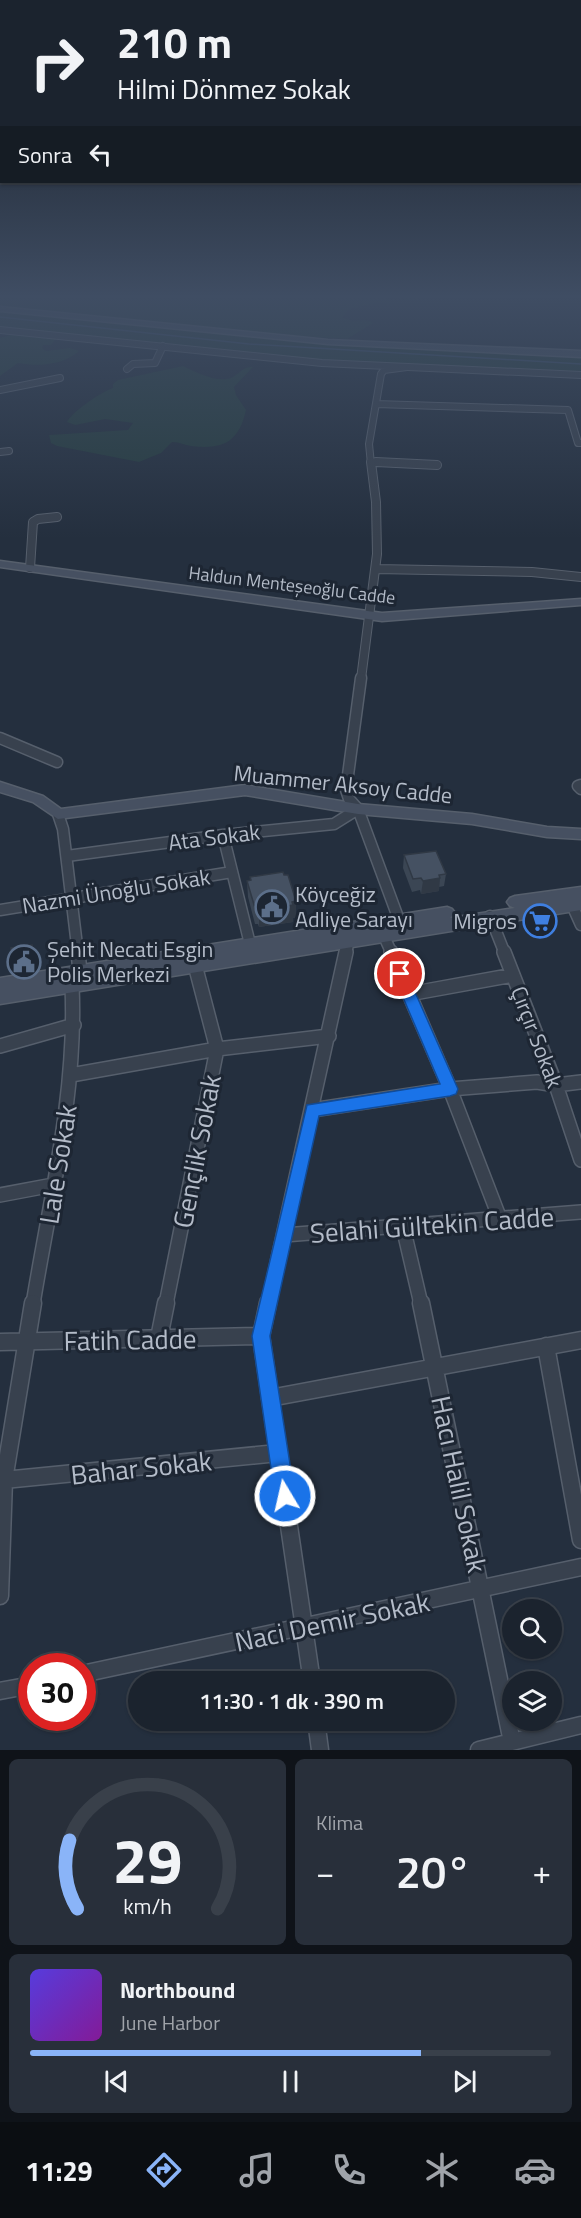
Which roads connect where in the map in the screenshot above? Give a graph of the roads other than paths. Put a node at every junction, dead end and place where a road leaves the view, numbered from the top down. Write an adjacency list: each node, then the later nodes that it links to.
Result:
1 (380, 376): 4 (street)
2 (60, 378): 3 (street)
3 (0, 390)
4 (376, 404): 5 (street); 8 (street)
5 (581, 443)
6 (0, 452): 7 (street)
7 (9, 452)
8 (371, 462): 9 (street); 13 (street)
9 (437, 465)
10 (57, 517): 12 (street)
11 (0, 564): 12 (street, Haldun Menteşeoğlu Cadde)
12 (30, 568): 16 (street, Haldun Menteşeoğlu Cadde)
13 (376, 569): 14 (street); 16 (street)
14 (581, 577)
15 (581, 602): 16 (street, Haldun Menteşeoğlu Cadde)
16 (369, 617): 20 (street)
17 (0, 738): 18 (street)
18 (57, 762)
19 (0, 786): 21 (street)
20 (358, 809): 21 (street, Muammer Aksoy Cadde); 22 (street, Muammer Aksoy Cadde); 23 (street, Ata Sokak); 30 (street)
21 (58, 813): 24 (street, Lale Sokak)
22 (581, 834)
23 (223, 835): 24 (street, Ata Sokak); 25 (street)
24 (67, 856): 26 (street, Lale Sokak)
25 (232, 872): 26 (street, Nazmi Ünoğlu Sokak); 34 (street)
26 (72, 898): 28 (street, Nazmi Ünoğlu Sokak); 37 (street, Lale Sokak)
27 (578, 900): 29 (street); 30 (street); 31 (street)
28 (0, 910)
29 (490, 916): 32 (street); 36 (street, Çırçır Sokak)
30 (399, 920): 34 (street)
31 (581, 925)
32 (383, 934): 33 (street); 39 (street)
33 (349, 939): 35 (street); 42 (street)
34 (250, 944): 37 (street)
35 (195, 965): 37 (street); 44 (street, Gençlik Sokak)
36 (513, 975): 39 (street); 47 (street, Çırçır Sokak)
37 (76, 979): 38 (street); 40 (street); 41 (street, Lale Sokak)
38 (0, 986)
39 (409, 994): 48 (street)
40 (0, 997)
41 (74, 1025): 43 (street); 45 (street, Lale Sokak)
42 (329, 1036): 44 (street); 49 (street)
43 (0, 1046)
44 (217, 1049): 45 (street); 58 (street, Gençlik Sokak)
45 (71, 1075): 51 (street, Lale Sokak)
46 (581, 1082): 47 (street)
47 (556, 1085): 48 (street); 50 (street, Çırçır Sokak)
48 (450, 1089): 49 (street); 54 (street)
49 (312, 1110): 56 (street)
50 (581, 1160)
51 (54, 1185): 52 (street); 60 (street, Lale Sokak)
52 (0, 1195)
53 (581, 1212): 54 (street, Selahi Gültekin Cadde)
54 (500, 1219): 55 (street, Selahi Gültekin Cadde)
55 (403, 1227): 56 (street, Selahi Gültekin Cadde); 63 (street, Hacı Halil Sokak)
56 (284, 1235): 57 (street)
57 (261, 1336): 58 (street, Fatih Cadde); 64 (street)
58 (159, 1338): 60 (street, Fatih Cadde)
59 (581, 1340): 62 (street)
60 (27, 1341): 61 (street, Fatih Cadde); 66 (street, Lale Sokak)
61 (0, 1342)
62 (546, 1346): 63 (street); 67 (street)
63 (436, 1367): 64 (street); 69 (street, Hacı Halil Sokak)
64 (270, 1398): 65 (street)
65 (278, 1453): 66 (street, Bahar Sokak); 71 (street)
66 (4, 1480): 70 (street, Lale Sokak)
67 (581, 1540)
68 (581, 1567): 69 (street, Naci Demir Sokak)
69 (481, 1588): 71 (street, Naci Demir Sokak); 78 (street, Hacı Halil Sokak)
70 (0, 1596)
71 (305, 1627): 72 (street, Naci Demir Sokak); 73 (street)
72 (96, 1671)
73 (311, 1671)
74 (18, 1688): 75 (street)
75 (0, 1691)
76 (581, 1725): 78 (street)
77 (317, 1731): 79 (street)
78 (512, 1742): 80 (street)
79 (320, 1750)
80 (479, 1750)

